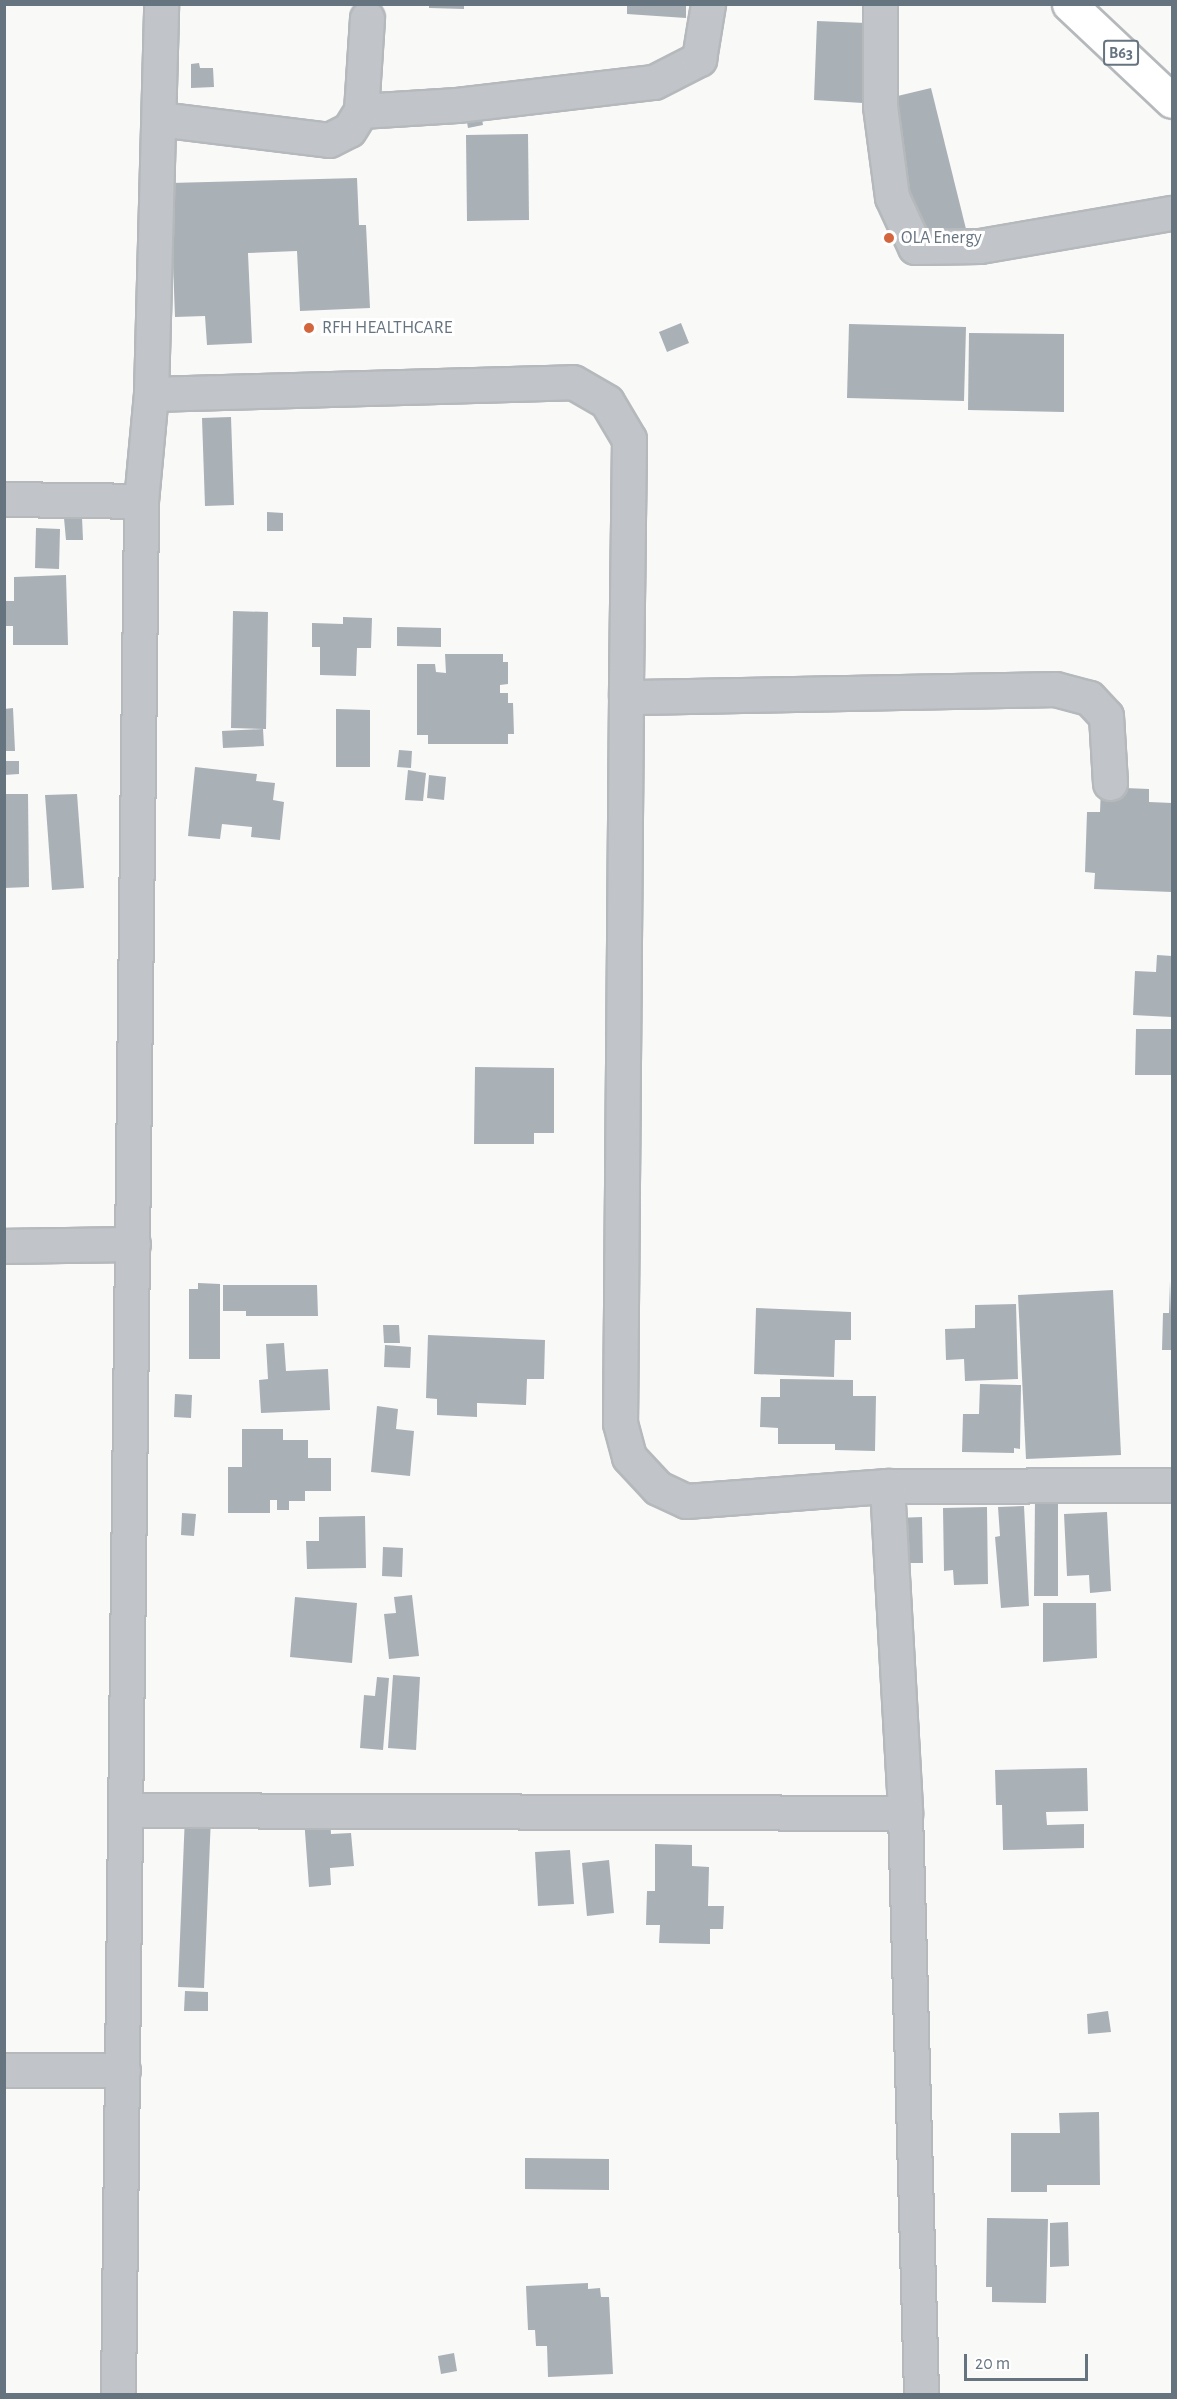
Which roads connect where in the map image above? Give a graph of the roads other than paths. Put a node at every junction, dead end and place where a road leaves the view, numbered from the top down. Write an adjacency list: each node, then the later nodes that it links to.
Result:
1 (161, 4): 8 (street)
2 (708, 4): 7 (street)
3 (880, 4): 9 (street)
4 (1069, 4): 6 (highway, B63)
5 (367, 18): 7 (street)
6 (1173, 101)
7 (361, 111): 8 (street)
8 (159, 119): 10 (street)
9 (1173, 213)
10 (151, 394): 12 (street); 13 (street)
11 (4, 499): 12 (street)
12 (141, 501): 15 (street)
13 (626, 698): 14 (street); 18 (street)
14 (1110, 783)
15 (133, 1244): 16 (street); 19 (street)
16 (4, 1246)
17 (1173, 1485): 18 (street)
18 (887, 1486): 20 (street)
19 (126, 1810): 20 (street); 22 (street)
20 (905, 1813): 24 (street)
21 (4, 2070): 22 (street)
22 (123, 2070): 23 (street)
23 (118, 2394)
24 (921, 2394)

